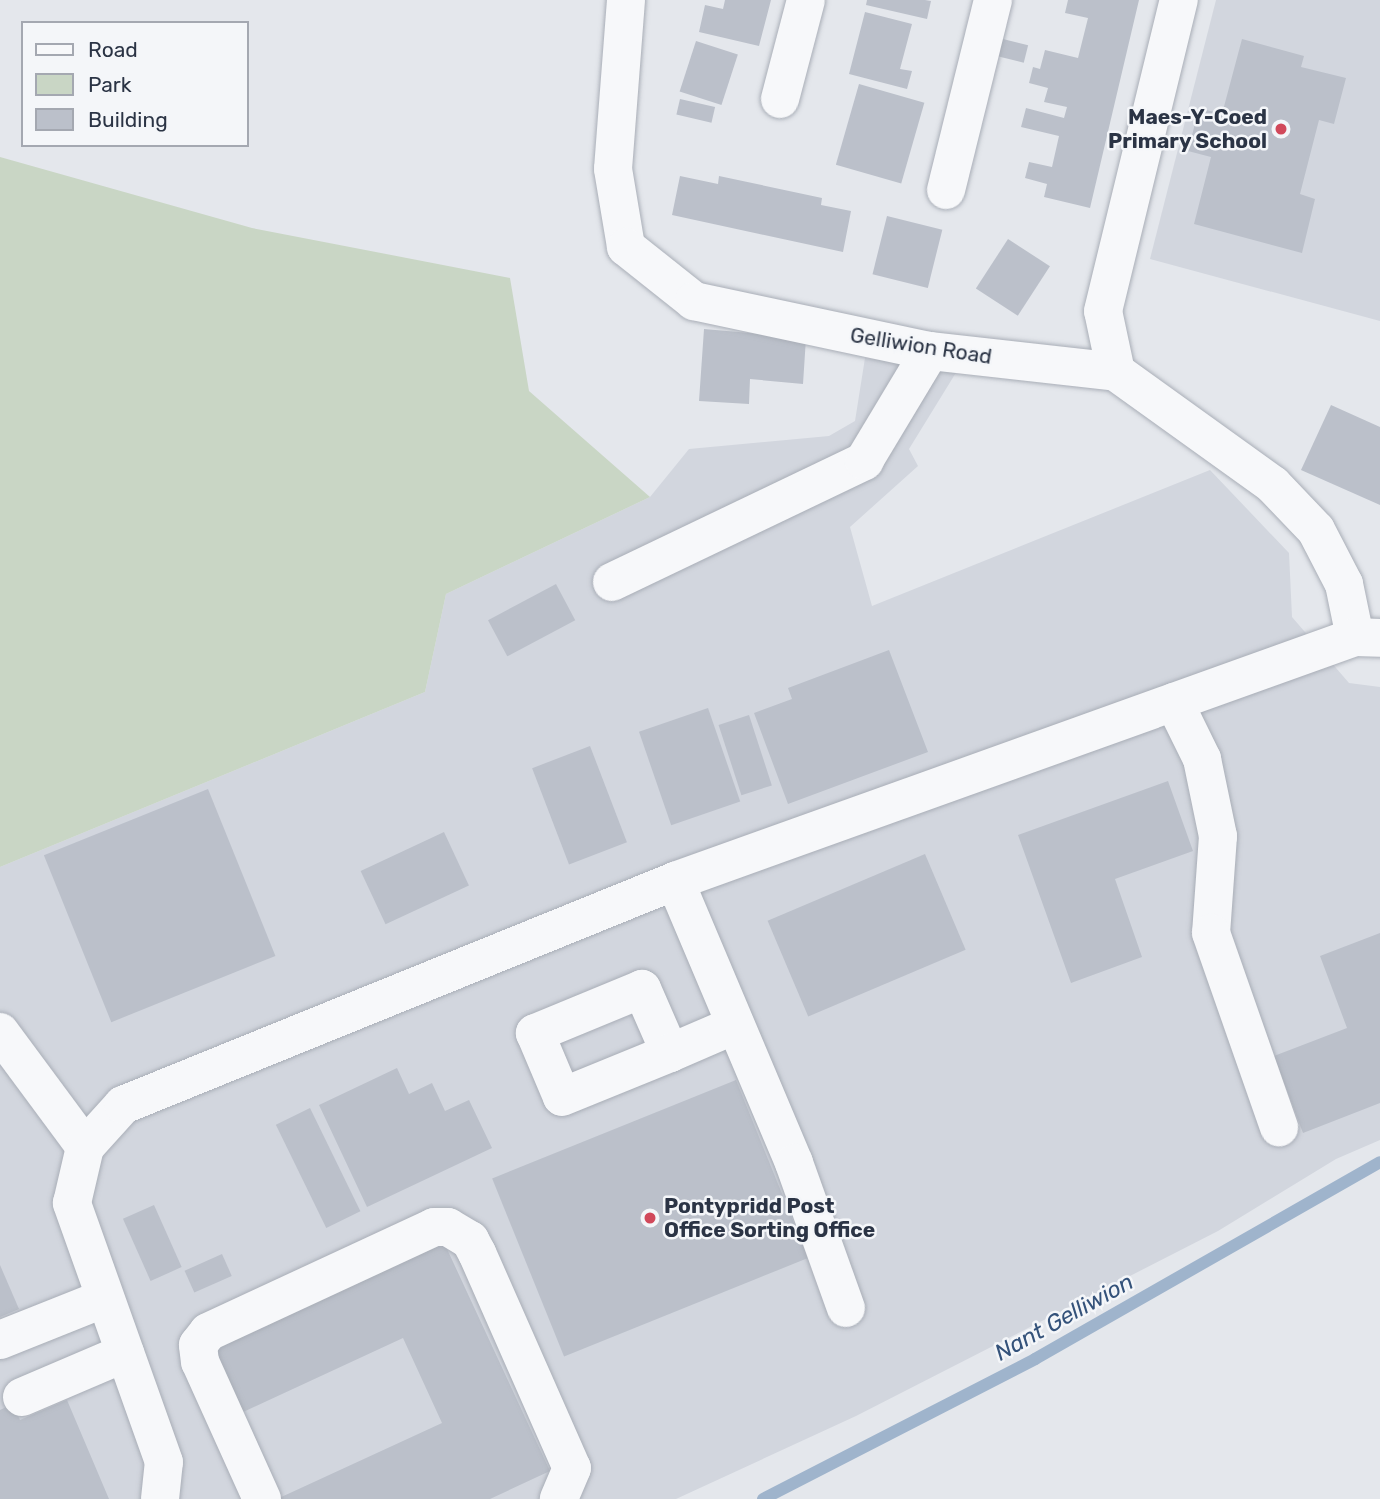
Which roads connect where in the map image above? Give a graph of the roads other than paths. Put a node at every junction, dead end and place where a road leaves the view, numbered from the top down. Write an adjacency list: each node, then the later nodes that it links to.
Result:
1 (625, 0): 7 (street, Gelliwion Road)
2 (806, 0): 5 (street)
3 (993, 0): 6 (street)
4 (1179, 0): 8 (street)
5 (780, 99)
6 (946, 190)
7 (930, 351): 8 (street, Gelliwion Road); 9 (street)
8 (1115, 372): 10 (street, Gelliwion Road)
9 (611, 582)
10 (1367, 638): 11 (street)
11 (1174, 702): 12 (street); 16 (street)
12 (675, 881): 13 (street); 17 (street)
13 (736, 1025): 15 (street); 19 (street)
14 (0, 1032): 17 (street)
15 (670, 1053)
16 (1279, 1126)
17 (85, 1147): 18 (street)
18 (105, 1298): 20 (street); 21 (street)
19 (846, 1308)
20 (0, 1340)
21 (125, 1353): 22 (street); 23 (street)
22 (22, 1397)
23 (160, 1499)
24 (262, 1499): 25 (street)
25 (559, 1499)

